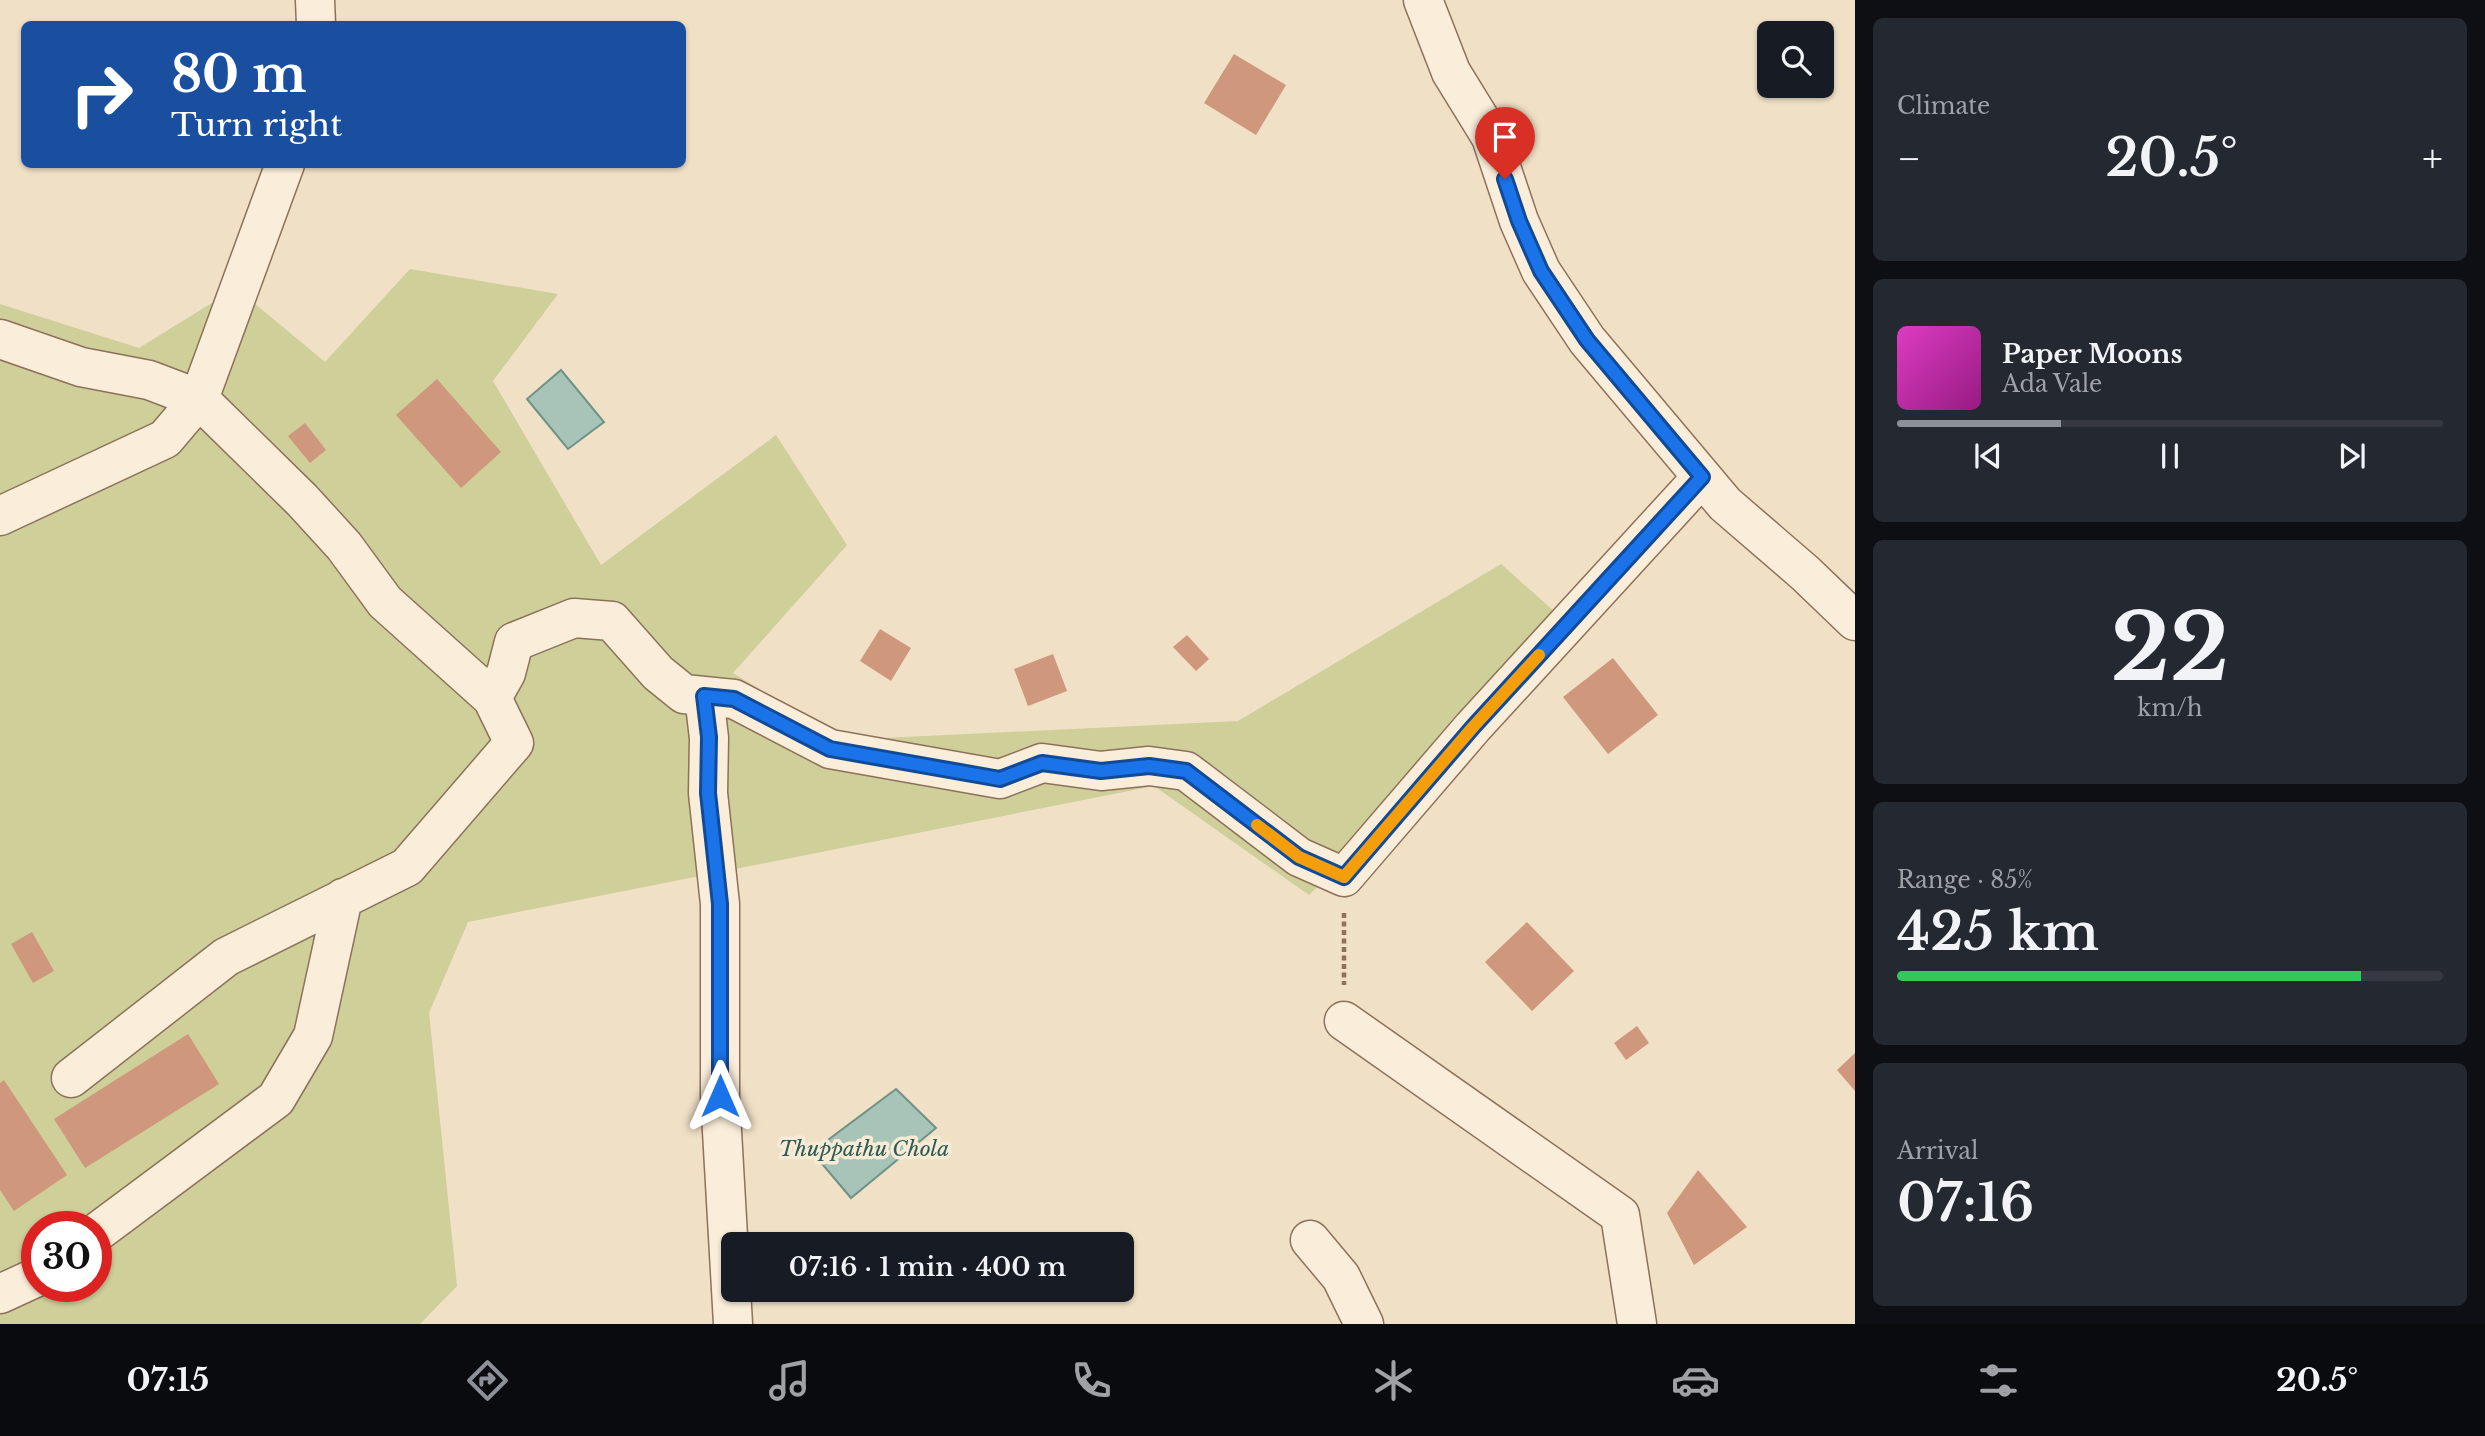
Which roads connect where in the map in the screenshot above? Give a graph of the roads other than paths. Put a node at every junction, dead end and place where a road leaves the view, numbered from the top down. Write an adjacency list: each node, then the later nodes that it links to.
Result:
1 (315, 0): 3 (street)
2 (1423, 0): 7 (street)
3 (316, 21)
4 (284, 168): 6 (street)
5 (0, 339): 6 (street)
6 (199, 399): 8 (street); 11 (street)
7 (1702, 477): 9 (street); 10 (street)
8 (0, 516)
9 (1855, 621)
10 (704, 696): 11 (street); 19 (street)
11 (492, 698): 12 (street)
12 (343, 898): 14 (street); 15 (street)
13 (1344, 1021): 21 (street)
14 (71, 1078)
15 (112, 1221)
16 (1310, 1240): 20 (street)
17 (21, 1284): 18 (street)
18 (0, 1294)
19 (733, 1324)
20 (1364, 1324)
21 (1637, 1324)

